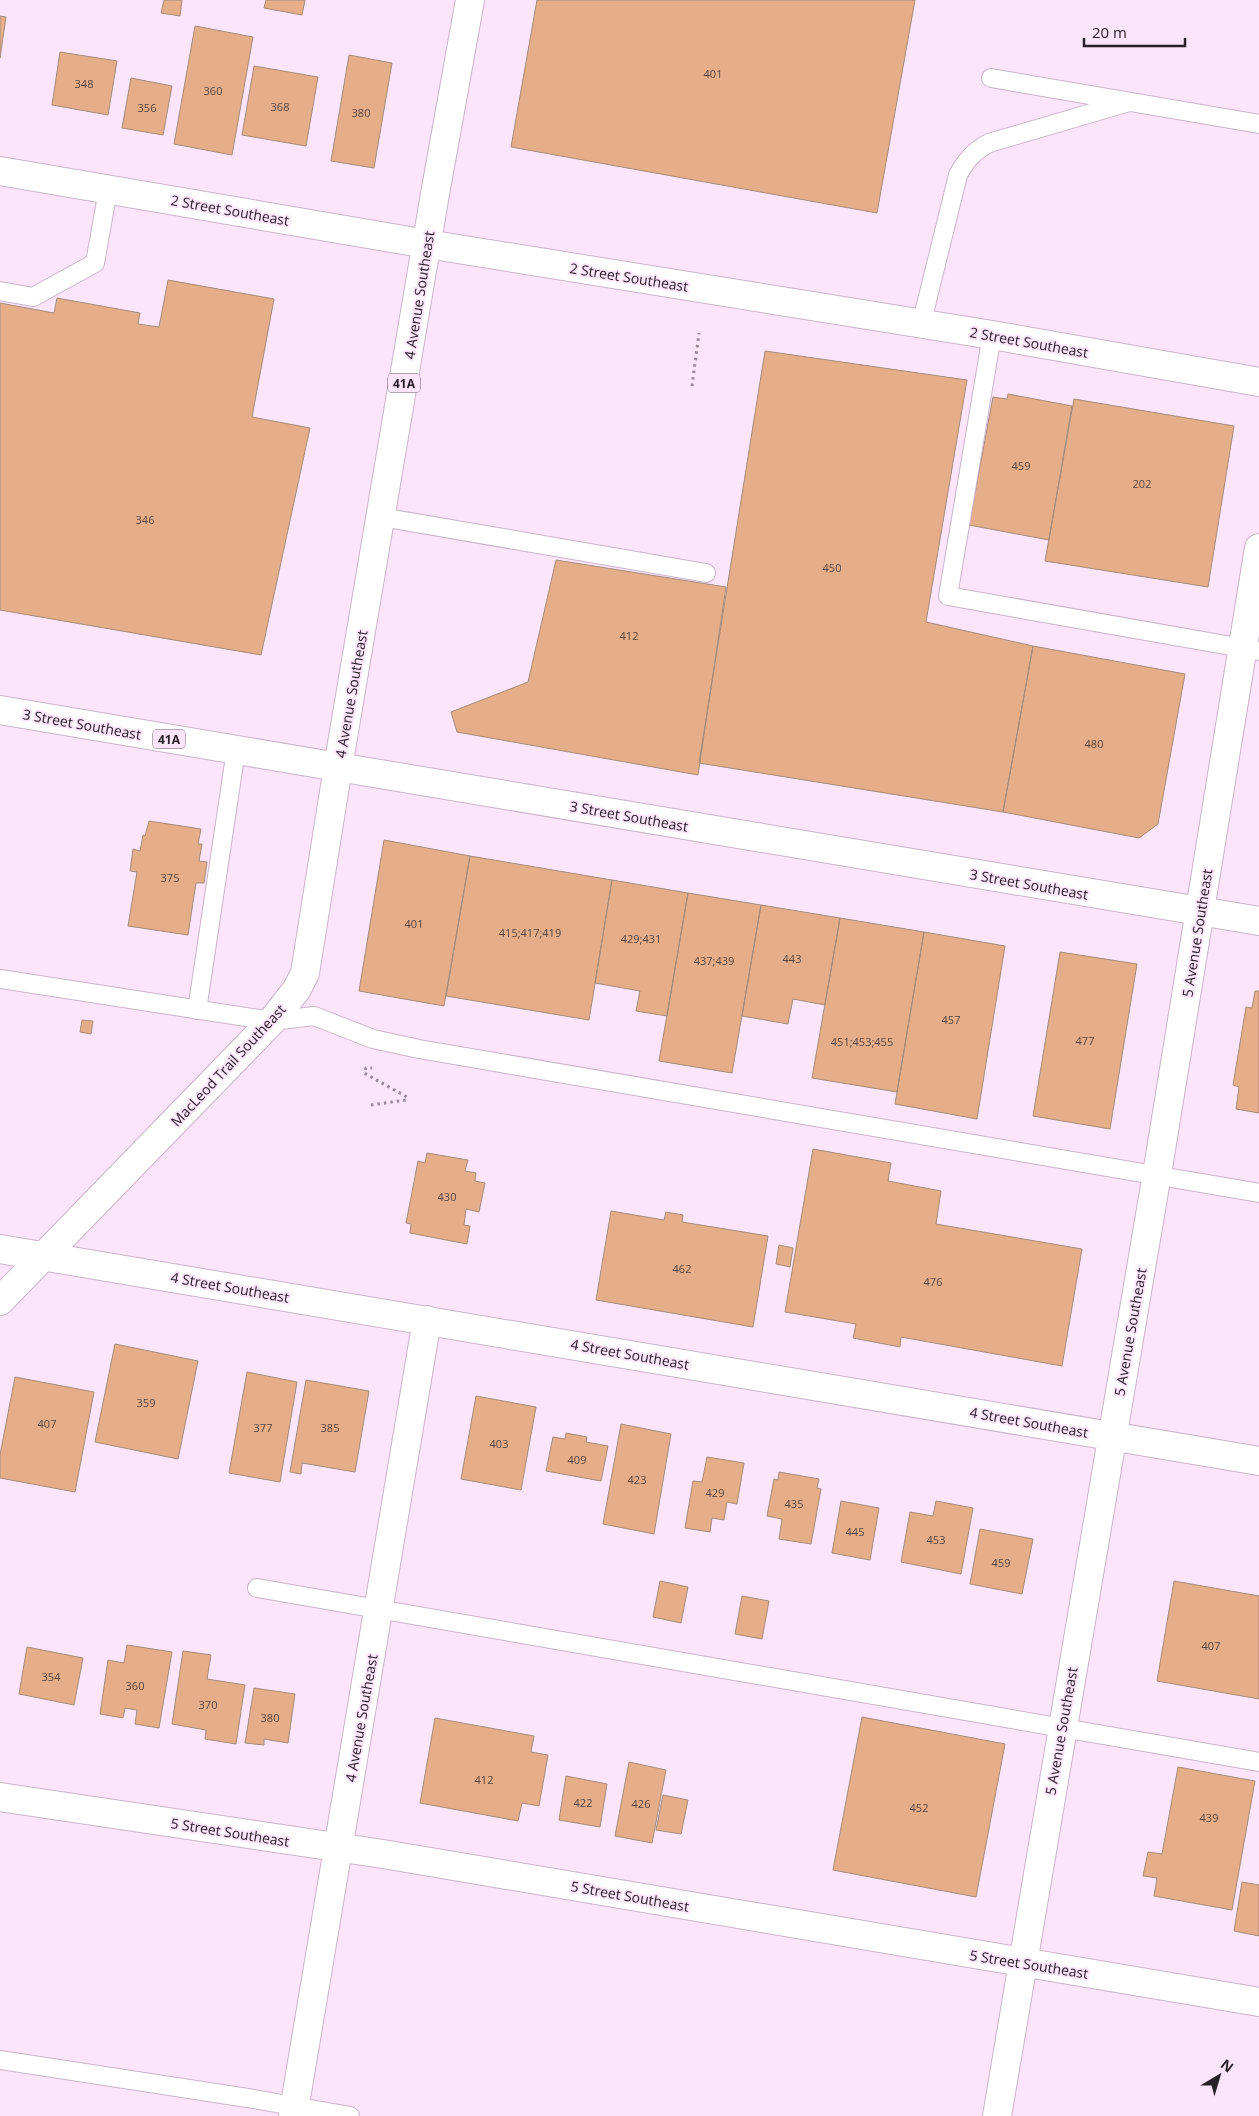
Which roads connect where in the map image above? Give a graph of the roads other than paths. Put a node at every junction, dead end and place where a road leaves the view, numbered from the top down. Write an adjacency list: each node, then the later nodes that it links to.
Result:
1 (470, 0): 7 (street, 4 Avenue Southeast / 41A)
2 (991, 78): 3 (lane)
3 (1128, 102): 4 (lane); 9 (lane)
4 (1259, 124)
5 (0, 171): 6 (street, 2 Street Southeast)
6 (108, 190): 7 (street, 2 Street Southeast); 8 (lane)
7 (427, 244): 9 (street, 2 Street Southeast); 12 (street, 4 Avenue Southeast / 41A)
8 (0, 291)
9 (921, 325): 10 (street, 2 Street Southeast)
10 (992, 335): 11 (street, 2 Street Southeast); 15 (lane)
11 (1259, 382)
12 (381, 517): 14 (lane); 18 (street, 4 Avenue Southeast / 41A)
13 (1259, 548): 15 (street, 5 Avenue Southeast)
14 (706, 573)
15 (1251, 649): 19 (street, 5 Avenue Southeast)
16 (0, 710): 17 (street, 3 Street Southeast / 41A)
17 (236, 750): 18 (street, 3 Street Southeast / 41A); 22 (lane)
18 (338, 767): 19 (street, 3 Street Southeast); 23 (street, MacLeod Trail Southeast)
19 (1200, 911): 20 (street, 3 Street Southeast); 24 (street, 5 Avenue Southeast)
20 (1259, 921)
21 (0, 979): 22 (lane)
22 (197, 1010): 23 (lane)
23 (272, 1021): 24 (lane); 27 (street, MacLeod Trail Southeast)
24 (1157, 1174): 25 (lane); 30 (street, 5 Avenue Southeast)
25 (1259, 1193)
26 (0, 1249): 27 (street, 4 Street Southeast)
27 (46, 1256): 28 (street, MacLeod Trail Southeast); 29 (street, 4 Street Southeast)
28 (0, 1301)
29 (427, 1320): 30 (street, 4 Street Southeast); 33 (street, 4 Avenue Southeast)
30 (1112, 1436): 31 (street, 4 Street Southeast); 34 (street, 5 Avenue Southeast)
31 (1259, 1461)
32 (257, 1588): 33 (lane)
33 (379, 1610): 34 (lane); 37 (street, 4 Avenue Southeast)
34 (1061, 1727): 35 (lane); 38 (street, 5 Avenue Southeast)
35 (1259, 1762)
36 (0, 1797): 37 (street, 5 Street Southeast)
37 (338, 1847): 38 (street, 5 Street Southeast); 41 (street, 4 Avenue Southeast)
38 (1021, 1963): 39 (street, 5 Street Southeast); 43 (street, 5 Avenue Southeast)
39 (1259, 2002)
40 (0, 2060): 41 (lane)
41 (294, 2111): 42 (lane)
42 (350, 2116)
43 (997, 2116)

